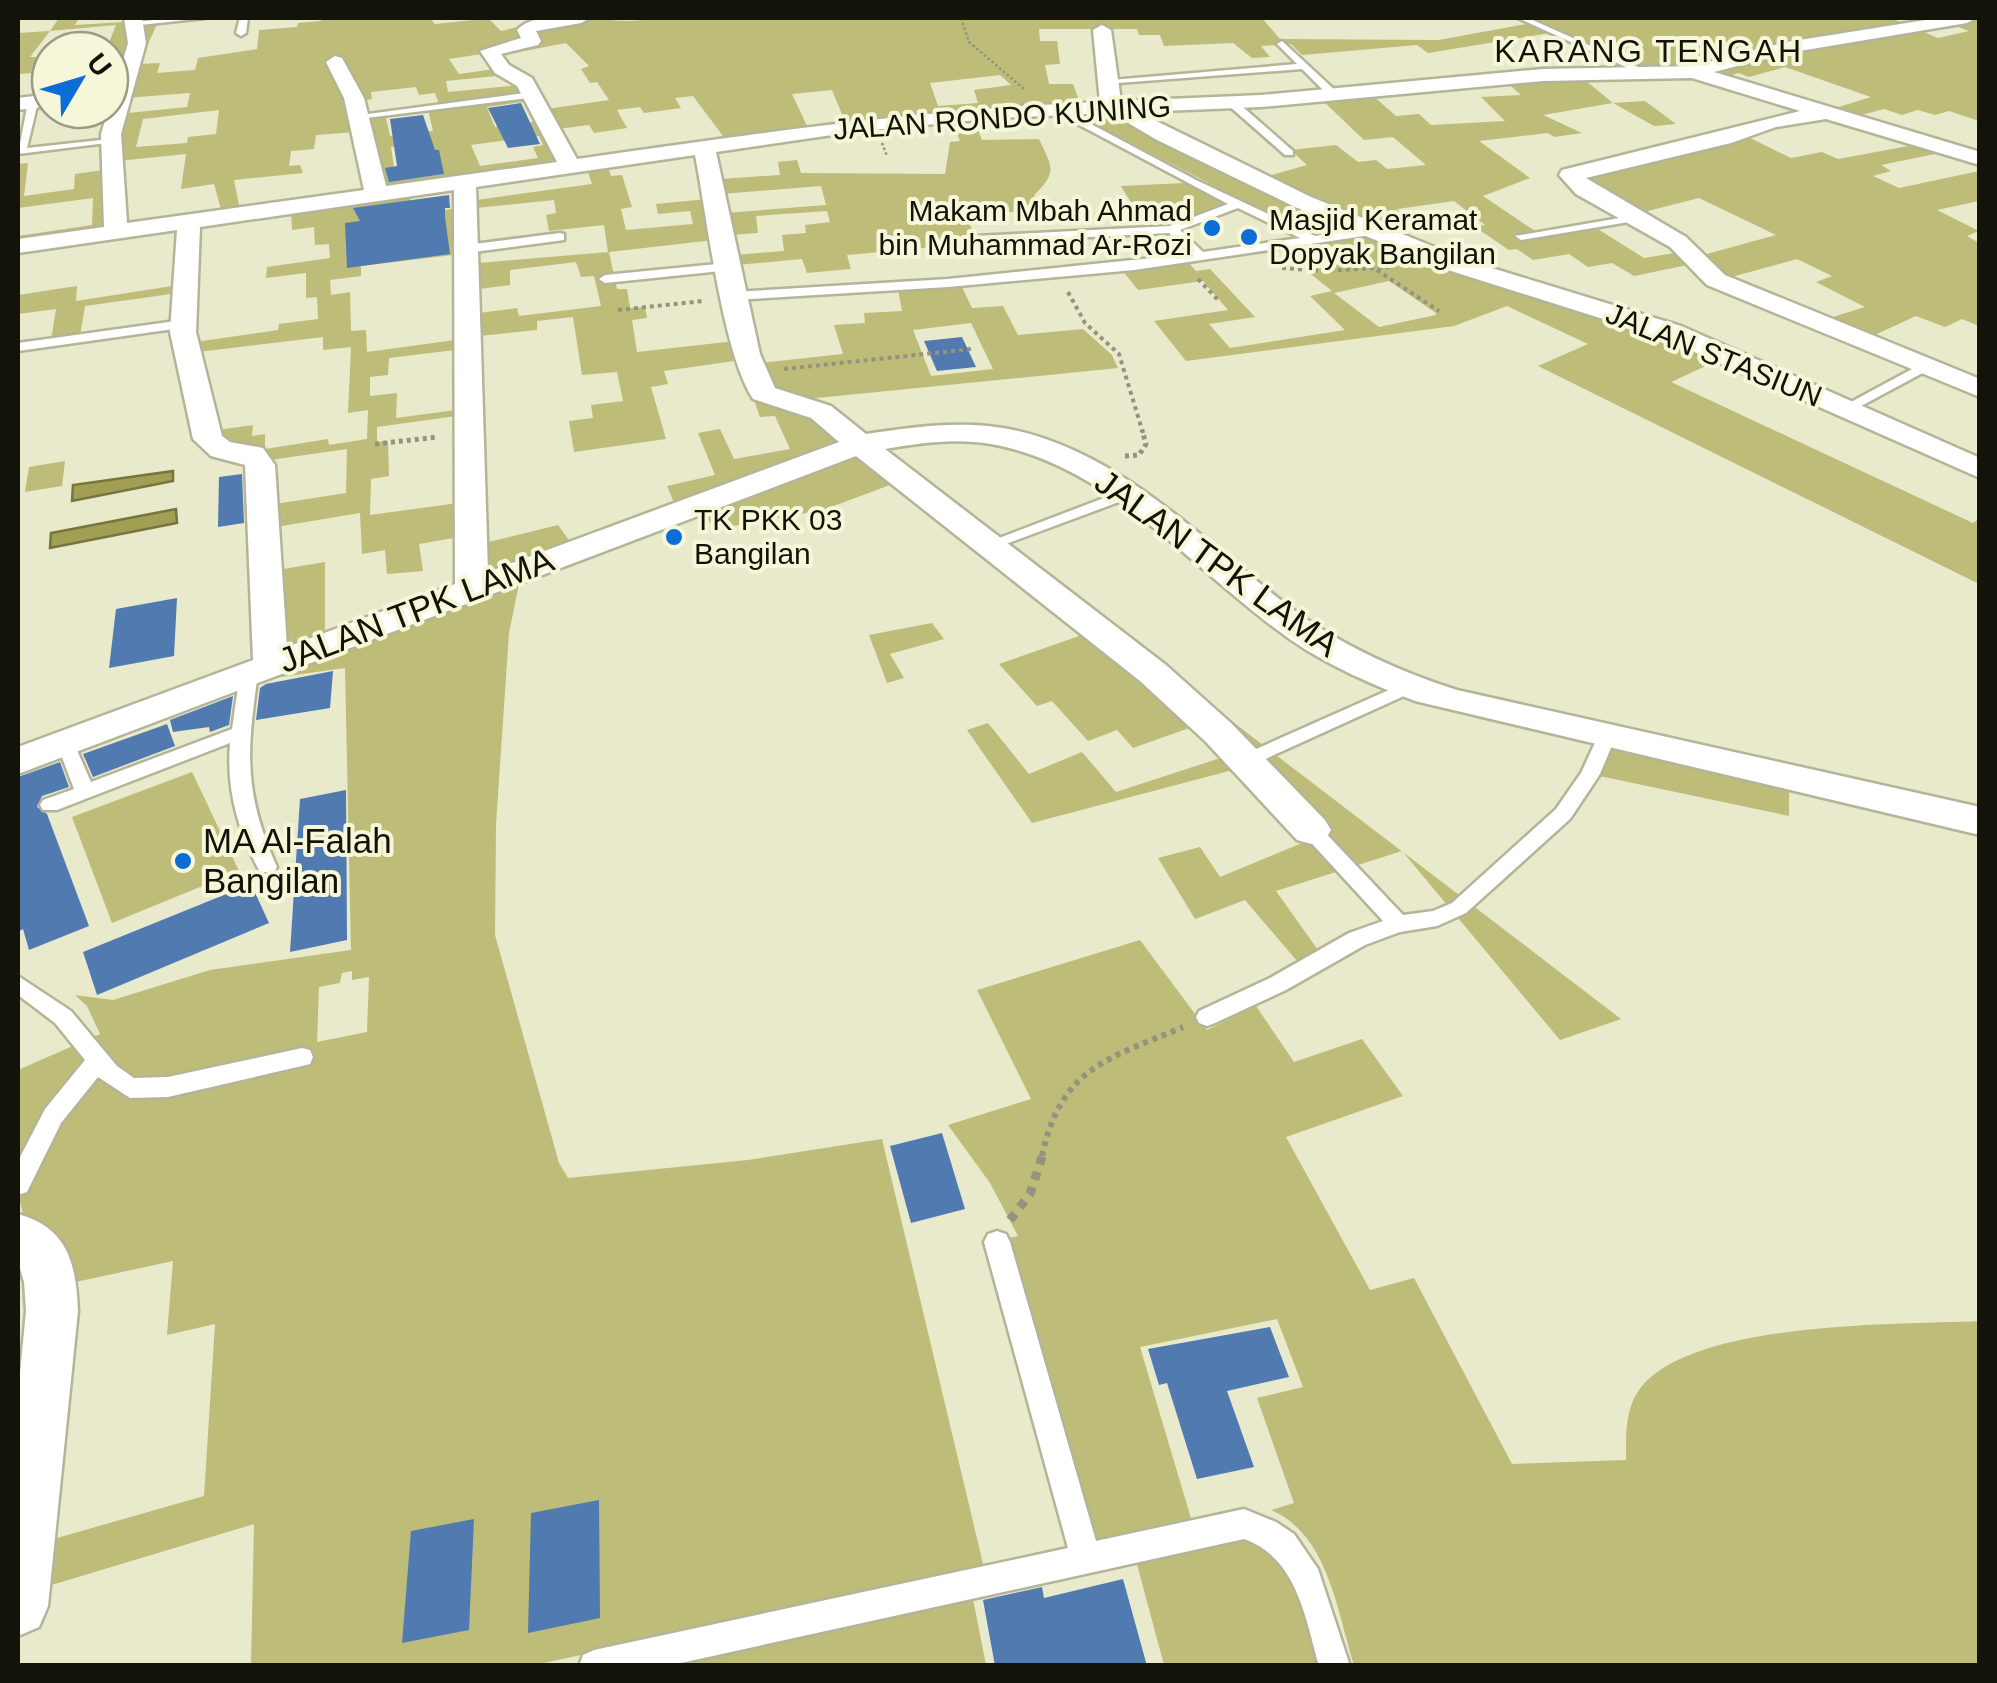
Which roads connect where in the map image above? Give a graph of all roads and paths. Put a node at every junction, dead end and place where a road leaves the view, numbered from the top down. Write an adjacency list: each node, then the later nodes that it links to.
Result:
1 (201, 18): 7 (lane)
2 (244, 18): 9 (lane)
3 (581, 18): 17 (street)
4 (961, 18): 21 (path)
5 (1522, 18): 14 (lane)
6 (1966, 18): 15 (street)
7 (132, 20): 11 (street)
8 (1102, 30): 16 (street)
9 (241, 34)
10 (1282, 44): 13 (lane)
11 (130, 59)
12 (335, 62): 23 (street)
13 (1304, 66): 16 (lane); 18 (lane)
14 (1642, 71): 15 (street, JALAN RONDO KUNING); 18 (street, JALAN RONDO KUNING)
15 (1692, 72): 22 (street, JALAN RONDO KUNING)
16 (1105, 81): 20 (street)
17 (532, 94): 23 (lane); 30 (street)
18 (1334, 95): 19 (street, JALAN RONDO KUNING)
19 (1232, 103): 20 (street, JALAN RONDO KUNING); 28 (lane)
20 (1116, 108): 21 (street, JALAN RONDO KUNING); 39 (street, JALAN STASIUN)
21 (1059, 110): 27 (street, JALAN RONDO KUNING); 33 (lane)
22 (1828, 113): 29 (street, JALAN RONDO KUNING); 34 (street)
23 (358, 116): 32 (street)
24 (30, 117): 26 (lane)
25 (111, 130): 26 (street)
26 (110, 142): 37 (street)
27 (704, 146): 30 (street, JALAN RONDO KUNING); 48 (street)
28 (1290, 153)
29 (1980, 159)
30 (569, 165): 31 (street, JALAN RONDO KUNING)
31 (465, 180): 32 (street, JALAN RONDO KUNING); 43 (street)
32 (376, 193): 35 (street, JALAN RONDO KUNING)
33 (1238, 204): 36 (lane); 42 (lane)
34 (1637, 218): 40 (lane); 58 (street)
35 (189, 220): 37 (street, JALAN RONDO KUNING); 55 (street)
36 (1172, 229): 41 (lane); 46 (lane)
37 (116, 231): 44 (street, JALAN RONDO KUNING)
38 (558, 231): 43 (lane)
39 (1371, 231): 42 (lane); 47 (street, JALAN STASIUN)
40 (1521, 236)
41 (977, 240)
42 (1314, 240): 45 (lane)
43 (466, 242): 62 (street)
44 (18, 246)
45 (1258, 248): 46 (lane); 49 (path)
46 (1201, 257): 50 (lane)
47 (1437, 257): 49 (path); 61 (street, JALAN STASIUN)
48 (727, 267): 51 (lane); 52 (street)
49 (1376, 269): 54 (path)
50 (1059, 273): 52 (lane); 65 (path)
51 (605, 279)
52 (734, 297): 53 (path); 59 (street)
53 (618, 310)
54 (1439, 311)
55 (183, 324): 56 (lane); 70 (street)
56 (18, 347)
57 (972, 350): 59 (path)
58 (1925, 366): 60 (street); 61 (lane)
59 (753, 372): 64 (street)
60 (1980, 389)
61 (1845, 409): 66 (street, JALAN STASIUN)
62 (469, 433): 63 (path); 69 (street)
63 (375, 444)
64 (860, 444): 65 (street, JALAN TPK LAMA); 68 (street); 69 (street, JALAN TPK LAMA)
65 (1056, 452): 67 (street, JALAN TPK LAMA)
66 (1980, 469)
67 (1130, 493): 68 (lane); 71 (street, JALAN TPK LAMA)
68 (989, 544): 75 (street)
69 (472, 590): 70 (street, JALAN TPK LAMA)
70 (260, 669): 72 (lane); 76 (street, JALAN TPK LAMA)
71 (1410, 687): 73 (street, JALAN TPK LAMA); 75 (lane)
72 (240, 733): 77 (lane); 81 (lane)
73 (1607, 736): 79 (street, JALAN TPK LAMA); 82 (lane)
74 (70, 752): 77 (lane)
75 (1245, 760): 80 (street)
76 (18, 761)
77 (85, 791): 78 (lane)
78 (50, 805)
79 (1980, 821)
80 (1311, 830): 82 (lane)
81 (267, 867)
82 (1398, 924): 84 (lane)
83 (18, 984): 86 (lane)
84 (1207, 1016): 89 (path)
85 (302, 1056): 86 (lane)
86 (98, 1060): 87 (lane)
87 (18, 1184)
88 (18, 1237): 91 (street)
89 (997, 1242): 90 (lane)
90 (1086, 1558): 92 (lane); 93 (lane)
91 (18, 1606)
92 (594, 1666)
93 (1335, 1666)

